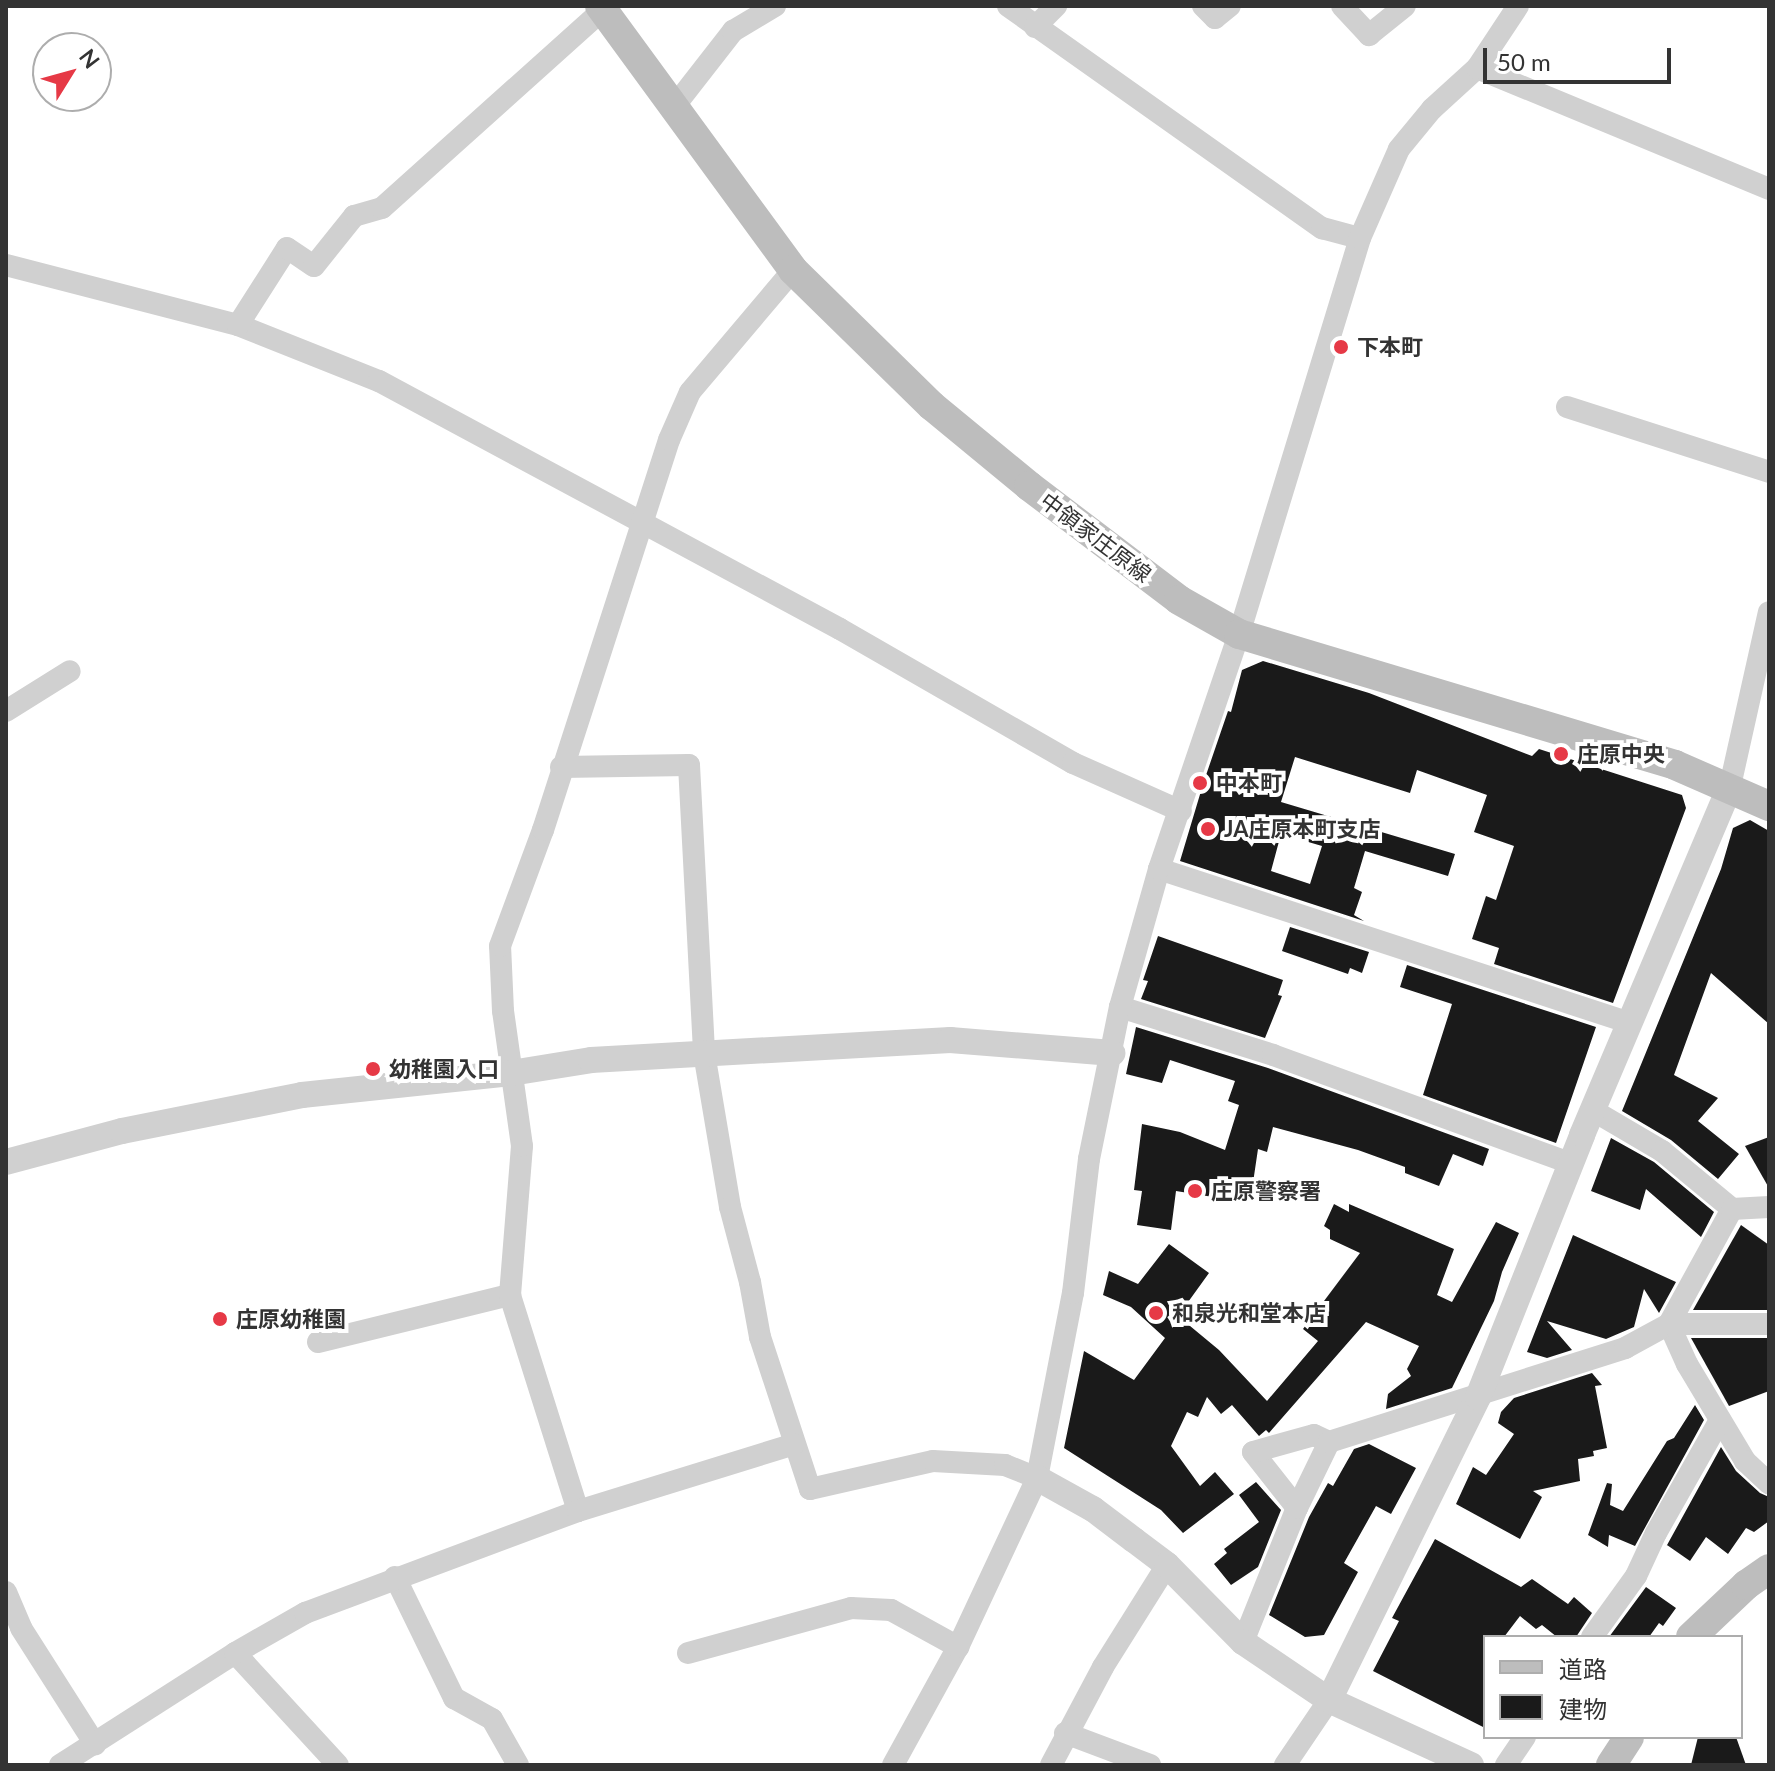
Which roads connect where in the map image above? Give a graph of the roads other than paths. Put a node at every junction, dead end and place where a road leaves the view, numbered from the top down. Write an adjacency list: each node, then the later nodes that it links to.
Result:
1 (775, 6): 12 (street)
2 (1008, 6): 10 (street)
3 (1056, 6): 10 (street)
4 (1203, 6): 5 (street)
5 (1230, 6)
6 (1342, 6): 7 (street)
7 (1405, 6)
8 (1518, 6): 11 (street)
9 (601, 8): 12 (main road, 中領家庄原線); 17 (street)
10 (1035, 27): 14 (street)
11 (1477, 68): 13 (street); 14 (street)
12 (673, 108): 16 (main road, 中領家庄原線)
13 (1769, 189)
14 (1360, 238): 22 (street)
15 (6, 265): 17 (street)
16 (793, 270): 20 (street); 22 (main road, 中領家庄原線)
17 (238, 325): 20 (street)
18 (1567, 407): 19 (street)
19 (1769, 472)
20 (641, 524): 26 (street); 29 (street)
21 (1769, 612): 23 (street)
22 (1239, 634): 27 (main road, 中領家庄原線); 29 (street)
23 (1763, 668): 27 (street)
24 (70, 671): 25 (street)
25 (6, 711)
26 (561, 767): 33 (street); 35 (street)
27 (1730, 786): 28 (main road, 中領家庄原線); 32 (street)
28 (1769, 806)
29 (1181, 811): 30 (street)
30 (1159, 869): 31 (street); 32 (street)
31 (1120, 1007): 34 (street); 38 (street)
32 (1630, 1023): 36 (street)
33 (704, 1053): 34 (street); 35 (street); 48 (street)
34 (1112, 1053): 49 (street)
35 (511, 1073): 37 (street); 41 (street)
36 (1594, 1111): 38 (street); 40 (street)
37 (6, 1162)
38 (1572, 1164): 45 (street)
39 (1769, 1207): 40 (street)
40 (1732, 1209): 42 (street)
41 (510, 1295): 44 (street); 52 (street)
42 (1669, 1324): 43 (street); 45 (street); 46 (street)
43 (1769, 1324)
44 (318, 1342)
45 (1478, 1397): 47 (street); 63 (street)
46 (1720, 1420): 50 (street); 57 (street)
47 (1329, 1442): 51 (street); 51 (street)
48 (794, 1444): 49 (street); 52 (street)
49 (1037, 1478): 53 (street); 60 (street)
50 (1769, 1483)
51 (1297, 1508): 59 (street)
52 (578, 1511): 55 (street)
53 (1167, 1565): 59 (street); 64 (street)
54 (1769, 1569): 58 (main road)
55 (395, 1577): 61 (street); 70 (street)
56 (6, 1592): 67 (street)
57 (1593, 1635)
58 (1693, 1635)
59 (1243, 1642): 63 (street)
60 (958, 1647): 62 (street); 71 (street)
61 (235, 1653): 67 (street); 69 (street)
62 (688, 1653)
63 (1329, 1700): 74 (street); 75 (street)
64 (1065, 1733): 72 (street); 73 (street)
65 (1524, 1739): 76 (street)
66 (1628, 1739): 77 (main road)
67 (95, 1744): 68 (street)
68 (60, 1765)
69 (338, 1765)
70 (518, 1765)
71 (893, 1765)
72 (1051, 1765)
73 (1150, 1765)
74 (1285, 1765)
75 (1471, 1765)
76 (1506, 1765)
77 (1611, 1765)

